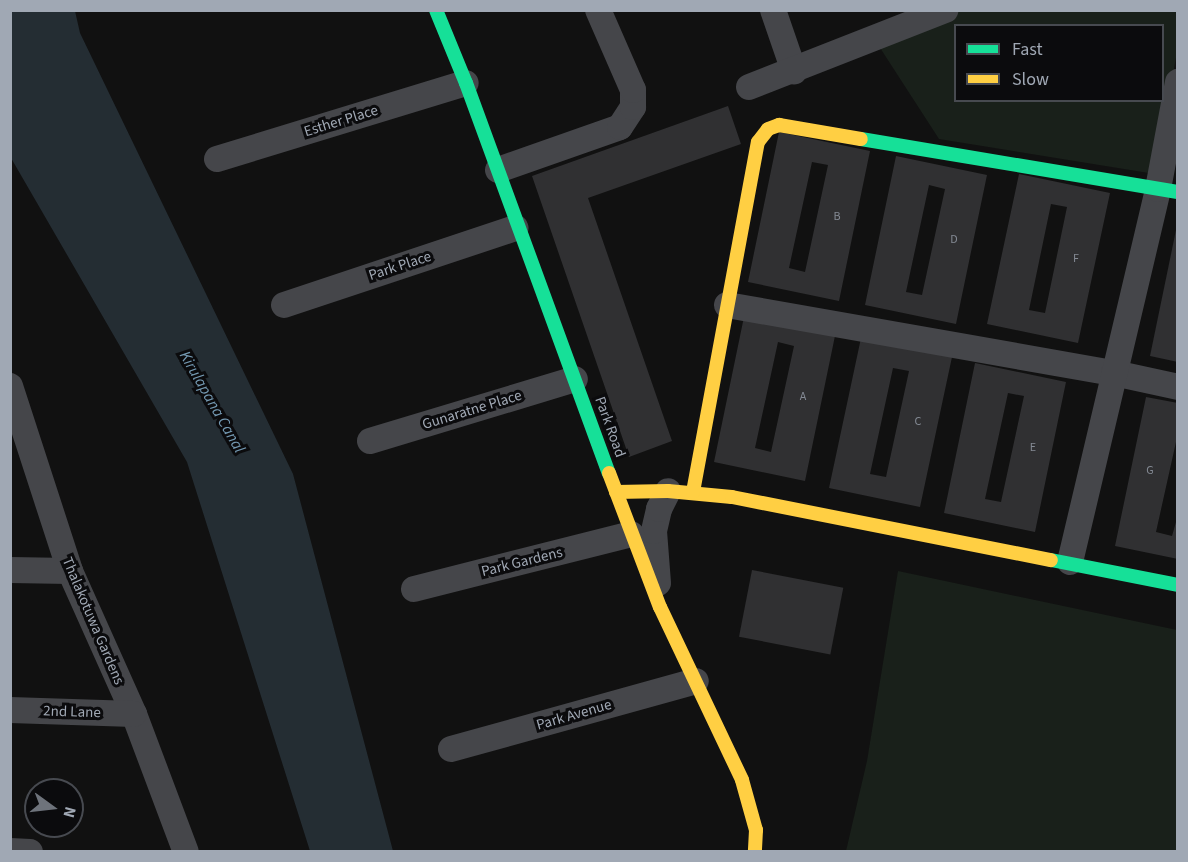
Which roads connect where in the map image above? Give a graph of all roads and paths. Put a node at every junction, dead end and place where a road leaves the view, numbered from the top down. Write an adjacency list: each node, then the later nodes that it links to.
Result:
1 (436, 10): 7 (street, Park Road)
2 (598, 10): 10 (street)
3 (773, 10): 5 (street)
4 (945, 10): 5 (street)
5 (794, 70): 8 (street)
6 (1178, 82): 11 (street)
7 (466, 83): 9 (street, Esther Place); 10 (street, Park Road)
8 (749, 87)
9 (217, 159)
10 (498, 170): 12 (street, Park Road)
11 (1168, 190): 14 (street); 15 (street)
12 (516, 228): 13 (street, Park Place); 16 (street, Park Road)
13 (284, 304)
14 (727, 305): 15 (street); 22 (street)
15 (1114, 373): 18 (street); 24 (street)
16 (575, 379): 20 (street, Gunaratne Place); 21 (street, Park Road)
17 (10, 386): 19 (street, Thalakotuwa Gardens)
18 (1178, 387)
19 (19, 441): 26 (street, Thalakotuwa Gardens)
20 (370, 441)
21 (616, 492): 22 (street); 23 (street, Park Road)
22 (680, 492): 24 (street); 29 (street)
23 (631, 534): 28 (street, Park Gardens); 29 (street, Park Road)
24 (1070, 562): 27 (street)
25 (10, 570): 26 (street)
26 (70, 572): 32 (street, Thalakotuwa Gardens)
27 (1178, 585)
28 (414, 589)
29 (660, 607): 30 (street, Park Road)
30 (696, 681): 33 (street, Park Avenue); 37 (street, Park Road)
31 (10, 710): 32 (street, 2nd Lane)
32 (134, 714): 36 (street, Thalakotuwa Gardens)
33 (451, 749)
34 (10, 851): 35 (street)
35 (30, 852)
36 (186, 852)
37 (755, 852)

